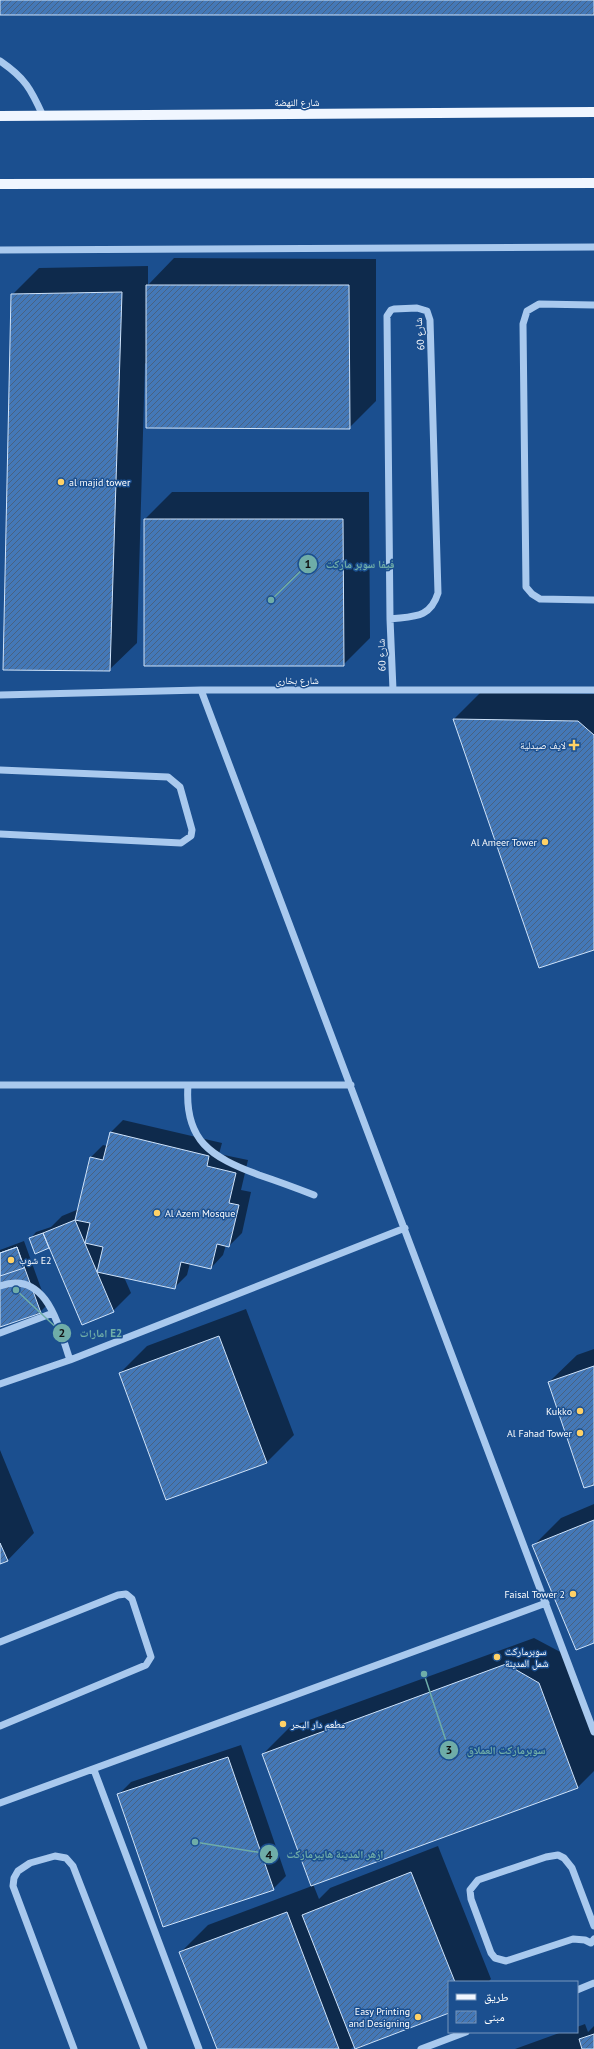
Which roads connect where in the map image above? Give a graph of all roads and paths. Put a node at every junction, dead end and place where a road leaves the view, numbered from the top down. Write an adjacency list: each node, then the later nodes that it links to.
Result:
1 (0, 61): 4 (street)
2 (594, 112): 4 (main road, شارع النهضة)
3 (0, 116): 4 (main road, شارع النهضة)
4 (43, 116)
5 (594, 183): 6 (main road)
6 (0, 184)
7 (594, 247): 8 (street)
8 (0, 250)
9 (594, 305): 10 (street)
10 (594, 600)
11 (390, 619): 11 (street, شارع 60); 13 (street, شارع 60)
12 (201, 690): 13 (street, شارع بخارى); 15 (street, شارع بخارى); 20 (street)
13 (393, 690): 14 (street, شارع بخارى)
14 (594, 690)
15 (0, 695)
16 (0, 770): 17 (street)
17 (0, 834)
18 (0, 1085): 19 (street)
19 (188, 1085): 20 (street); 21 (street)
20 (351, 1085): 22 (street)
21 (314, 1195)
22 (405, 1228): 26 (street); 28 (street)
23 (0, 1286): 24 (street)
24 (53, 1313): 25 (street); 26 (street)
25 (0, 1332)
26 (70, 1360): 27 (street)
27 (0, 1384)
28 (546, 1603): 31 (street); 32 (street)
29 (0, 1642): 30 (street)
30 (0, 1726)
31 (594, 1732)
32 (94, 1770): 33 (street); 41 (street)
33 (0, 1803)
34 (594, 1926): 35 (street)
35 (593, 1944)
36 (594, 1984): 37 (street)
37 (578, 1990)
38 (463, 2033): 42 (street)
39 (74, 2049): 40 (street)
40 (144, 2049)
41 (199, 2049)
42 (420, 2049)

